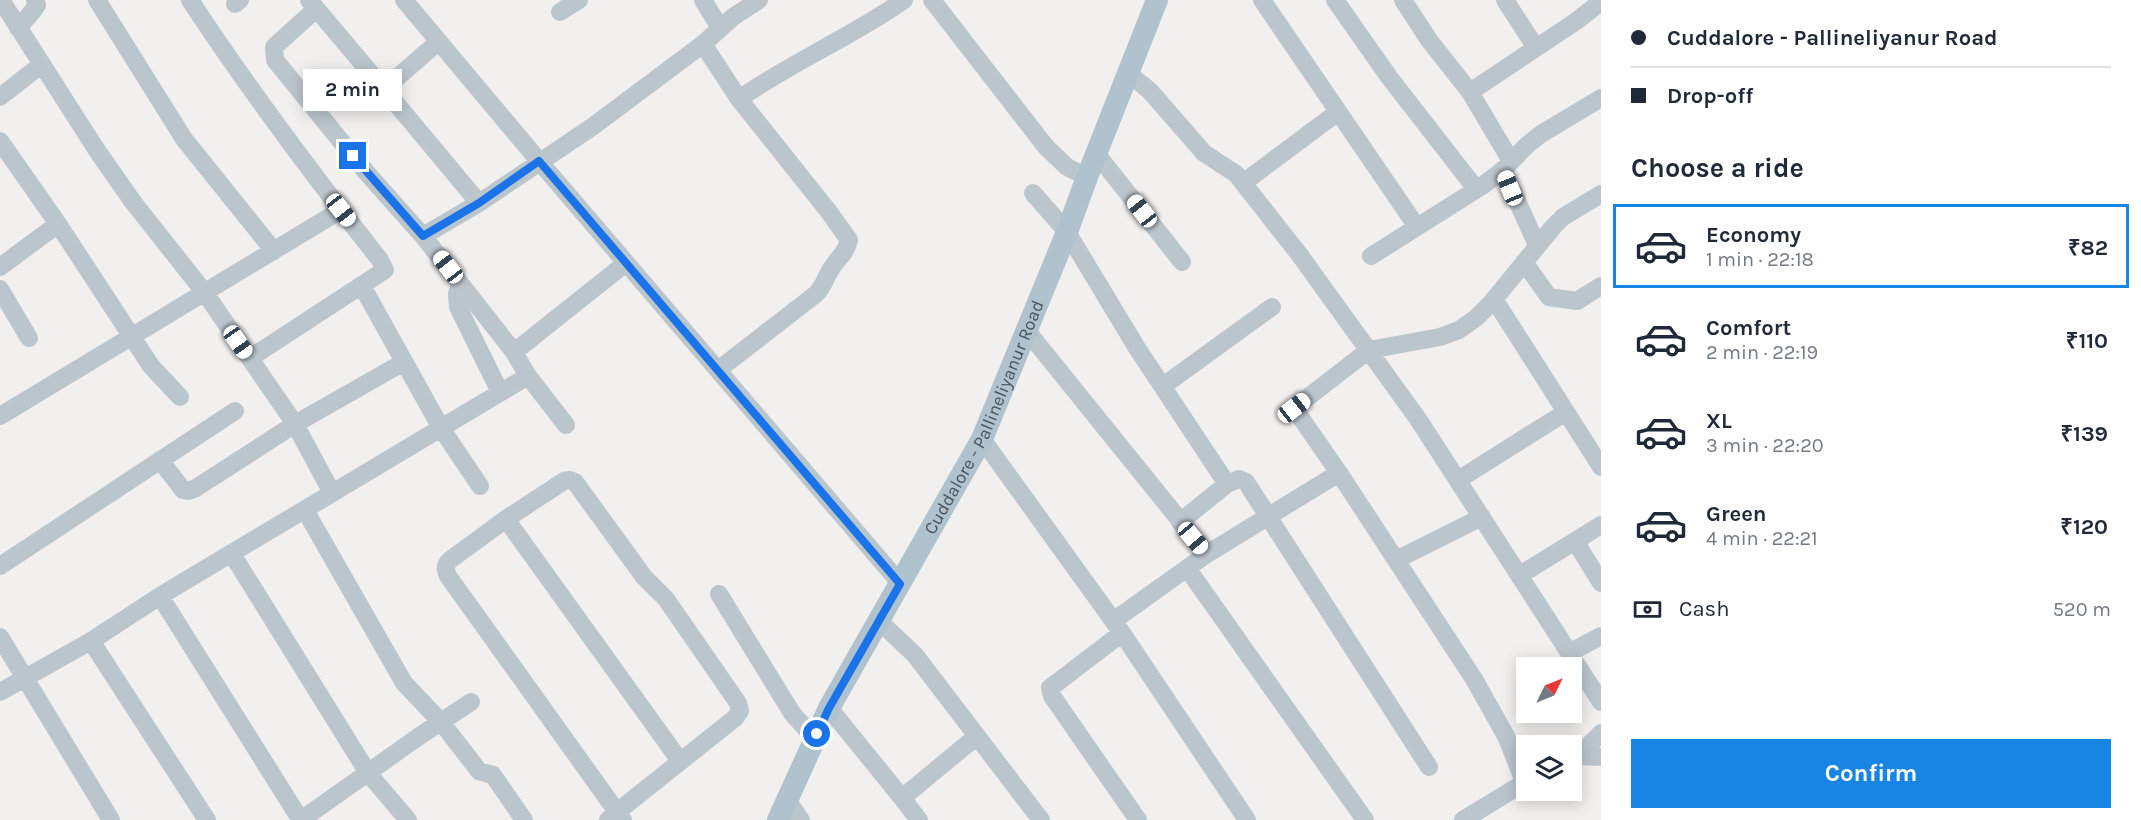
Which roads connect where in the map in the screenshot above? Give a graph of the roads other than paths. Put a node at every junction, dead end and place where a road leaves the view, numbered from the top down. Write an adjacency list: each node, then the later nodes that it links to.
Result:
1 (1, 0): 19 (street)
2 (35, 0): 19 (street)
3 (97, 0): 48 (street)
4 (190, 0): 42 (street)
5 (404, 0): 21 (street)
6 (579, 0): 18 (street)
7 (703, 0): 20 (street)
8 (759, 0): 20 (street)
9 (904, 0): 30 (street)
10 (932, 0): 36 (street)
11 (1157, 0): 25 (main road, Cuddalore - Pallineliyanur Road)
12 (1262, 0): 31 (street)
13 (1335, 0): 38 (street)
14 (1403, 0): 27 (street)
15 (1505, 0): 23 (street)
16 (1601, 2): 23 (street)
17 (313, 4): 26 (street); 46 (street)
18 (560, 12)
19 (18, 28): 24 (street)
20 (720, 28): 22 (street)
21 (438, 42): 26 (street); 34 (street)
22 (703, 44): 30 (street); 34 (street)
23 (1536, 48): 27 (street)
24 (40, 65): 28 (street); 58 (street)
25 (1128, 73): 33 (main road, Cuddalore - Pallineliyanur Road); 37 (street)
26 (384, 89): 41 (street)
27 (1470, 92): 35 (street)
28 (0, 97)
29 (1601, 98): 35 (street)
30 (739, 99): 68 (street)
31 (1338, 112): 37 (street); 44 (street)
32 (0, 141): 43 (street)
33 (1096, 153): 36 (main road, Cuddalore - Pallineliyanur Road); 50 (street)
34 (539, 161): 41 (street); 52 (street)
35 (1507, 166): 38 (street); 47 (street)
36 (1087, 177): 45 (main road, Cuddalore - Pallineliyanur Road)
37 (1243, 183): 64 (street)
38 (1476, 189): 44 (street)
39 (1033, 193): 45 (street)
40 (1601, 194): 47 (street)
41 (479, 203): 46 (street)
42 (341, 210): 48 (street); 55 (street)
43 (58, 224): 53 (street); 62 (street)
44 (1417, 227): 49 (street)
45 (1067, 232): 61 (main road, Cuddalore - Pallineliyanur Road); 70 (street)
46 (423, 236): 54 (street)
47 (1537, 245): 51 (street)
48 (274, 251): 58 (street)
49 (1371, 256)
50 (1182, 262)
51 (1524, 262): 56 (street); 59 (street)
52 (626, 263): 65 (street); 68 (street)
53 (0, 267)
54 (460, 283): 65 (street); 71 (street)
55 (362, 286): 66 (street); 67 (street)
56 (1601, 286)
57 (0, 289): 63 (street)
58 (205, 293): 62 (street); 66 (street)
59 (1494, 299): 64 (street); 74 (street)
60 (1272, 307): 70 (street)
61 (1027, 331): 79 (main road, Cuddalore - Pallineliyanur Road); 91 (street)
62 (133, 336): 72 (street); 75 (street)
63 (29, 338)
64 (1369, 350): 82 (street); 83 (street)
65 (514, 352): 69 (street)
66 (250, 358): 76 (street)
67 (404, 362): 76 (street); 78 (street)
68 (718, 370): 101 (street)
69 (528, 376): 71 (street); 77 (street)
70 (1163, 386): 84 (street)
71 (500, 392): 78 (street)
72 (180, 397)
73 (235, 411): 80 (street)
74 (1566, 412): 81 (street); 83 (street)
75 (0, 416)
76 (295, 424): 80 (street); 86 (street)
77 (566, 425)
78 (441, 428): 85 (street); 86 (street)
79 (982, 439): 101 (main road, Cuddalore - Pallineliyanur Road); 105 (street)
80 (160, 460): 97 (street)
81 (1601, 467)
82 (1340, 473): 88 (street); 96 (street)
83 (1458, 480): 89 (street)
84 (1227, 484): 88 (street); 91 (street)
85 (480, 486)
86 (332, 493): 87 (street)
87 (304, 510): 94 (street); 115 (street)
88 (1267, 516): 95 (street); 124 (street)
89 (1482, 516): 96 (street); 99 (street)
90 (506, 519): 123 (street); 123 (street); 129 (street)
91 (1180, 522): 95 (street)
92 (1601, 525): 93 (street)
93 (1575, 541): 99 (street); 100 (street)
94 (232, 554): 103 (street); 125 (street)
95 (1207, 554): 98 (street)
96 (1396, 560): 120 (street)
97 (0, 566)
98 (1187, 568): 105 (street); 140 (street)
99 (1520, 575): 109 (street)
100 (1601, 583)
101 (900, 584): 104 (main road, Cuddalore - Pallineliyanur Road)
102 (719, 594): 116 (street)
103 (160, 596): 108 (street); 132 (street)
104 (879, 621): 114 (main road, Cuddalore - Pallineliyanur Road); 118 (street)
105 (1117, 627): 138 (street); 139 (street)
106 (1601, 636): 109 (street)
107 (0, 637): 110 (street)
108 (91, 641): 110 (street); 131 (street)
109 (1569, 653): 113 (street)
110 (25, 677): 111 (street); 130 (street)
111 (0, 692)
112 (471, 702): 115 (street)
113 (1601, 702)
114 (829, 708): 116 (main road, Cuddalore - Pallineliyanur Road); 127 (street)
115 (441, 722): 125 (street); 134 (street)
116 (817, 734): 128 (main road, Cuddalore - Pallineliyanur Road)
117 (1601, 734): 119 (street)
118 (976, 736): 127 (street); 137 (street)
119 (1582, 751)
120 (1516, 757)
121 (1582, 757): 122 (street)
122 (1601, 757)
123 (680, 761): 129 (street)
124 (1429, 767)
125 (368, 773): 132 (street); 133 (street)
126 (1516, 787): 141 (street)
127 (902, 798): 136 (street)
128 (783, 811): 135 (street)
129 (616, 818)
130 (111, 820)
131 (207, 820)
132 (300, 820)
133 (408, 820)
134 (524, 820)
135 (801, 820)
136 (919, 820)
137 (1041, 820)
138 (1138, 820)
139 (1247, 820)
140 (1365, 820)
141 (1463, 820)

